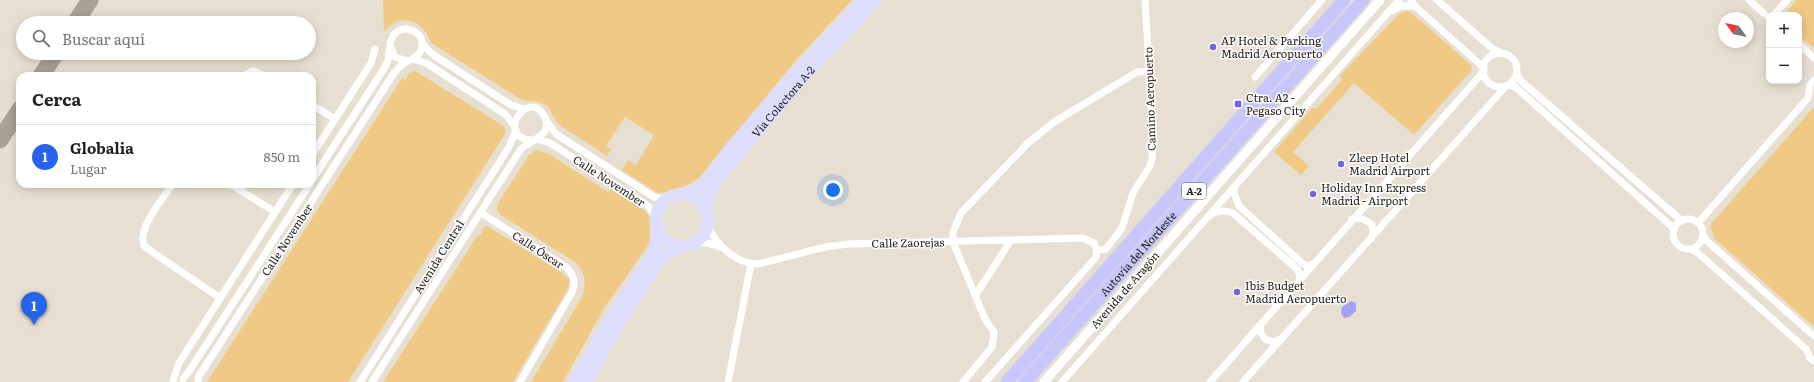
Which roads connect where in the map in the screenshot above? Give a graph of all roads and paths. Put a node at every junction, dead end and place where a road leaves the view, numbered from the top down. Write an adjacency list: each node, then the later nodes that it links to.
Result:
1 (864, 0): 45 (main road, Vía Colectora A-2)
2 (876, 0): 48 (main road, Vía Colectora A-2)
3 (1145, 0): 26 (street, Camino Aeropuerto)
4 (1322, 0): 28 (street)
5 (1341, 0): 17 (highway)
6 (1344, 0): 17 (highway, Autovía del Nordeste / A-2)
7 (1363, 0): 88 (highway, Autovía del Nordeste / A-2)
8 (1380, 0): 89 (street, Avenida de Aragón)
9 (1399, 0): 15 (street)
10 (1436, 0): 22 (street)
11 (1748, 0): 16 (street)
12 (1786, 0): 14 (street)
13 (1413, 3): 15 (street); 25 (street)
14 (1776, 12)
15 (1385, 15): 40 (street)
16 (1766, 15)
17 (1314, 34): 87 (highway, Autovía del Nordeste / A-2)
18 (422, 43): 19 (street); 24 (street); 33 (street)
19 (390, 46): 24 (street); 39 (street)
20 (1802, 47): 23 (street)
21 (375, 49): 34 (street)
22 (1501, 54): 25 (street); 27 (street)
23 (1814, 58)
24 (410, 60): 36 (street); 78 (street, Calle November)
25 (1484, 69): 30 (street); 51 (street)
26 (1150, 71): 61 (street); 65 (street, Camino Aeropuerto)
27 (1517, 74): 30 (street); 52 (street)
28 (1255, 77)
29 (1814, 80): 31 (street)
30 (1507, 85): 56 (street); 59 (street)
31 (1811, 98): 54 (street)
32 (316, 107): 34 (street)
33 (525, 109): 35 (street); 36 (street)
34 (335, 119): 38 (street)
35 (547, 122): 37 (street); 46 (street, Calle November)
36 (515, 128): 37 (street); 79 (street, Avenida Central)
37 (534, 140): 49 (street, Avenida Central); 53 (street, Calle November)
38 (316, 149)
39 (316, 174)
40 (1236, 185): 50 (street); 67 (street)
41 (170, 188): 70 (street)
42 (236, 188): 47 (street)
43 (290, 188): 47 (street)
44 (307, 188): 75 (street, Calle November)
45 (685, 194): 46 (main road); 48 (main road)
46 (665, 200): 53 (main road)
47 (275, 212): 70 (street)
48 (707, 212): 55 (main road)
49 (481, 213): 80 (street, Avenida Central); 81 (street, Calle Óscar)
50 (1206, 219): 68 (street); 90 (street)
51 (1352, 219): 59 (street); 67 (street)
52 (1682, 221): 54 (street); 56 (street)
53 (657, 223): 62 (main road); 82 (main road)
54 (1698, 223): 57 (street)
55 (707, 225): 60 (main road); 63 (street)
56 (1674, 230): 64 (street)
57 (1703, 235): 64 (street); 72 (street)
58 (1010, 240): 61 (street, Calle Zaorejas); 65 (street, Calle Zaorejas); 69 (street)
59 (1370, 241): 73 (street)
60 (695, 242): 62 (main road); 63 (street)
61 (953, 242): 66 (street, Calle Zaorejas); 69 (street)
62 (682, 246): 83 (main road)
63 (720, 247): 66 (street)
64 (1691, 249): 74 (street)
65 (1097, 250): 86 (street)
66 (751, 264): 84 (street)
67 (1313, 264): 68 (street)
68 (1300, 279): 71 (street)
69 (975, 296): 85 (street)
70 (220, 298): 76 (street)
71 (1261, 324): 73 (street); 91 (street)
72 (1814, 336)
73 (1281, 338): 92 (street)
74 (1814, 361)
75 (183, 379): 76 (street); 77 (street)
76 (173, 382)
77 (191, 382)
78 (198, 382)
79 (360, 382)
80 (372, 382)
81 (520, 382)
82 (574, 382)
83 (586, 382)
84 (728, 382)
85 (963, 382)
86 (985, 382)
87 (1007, 382)
88 (1025, 382)
89 (1044, 382)
90 (1062, 382)
91 (1210, 382)
92 (1243, 382)

